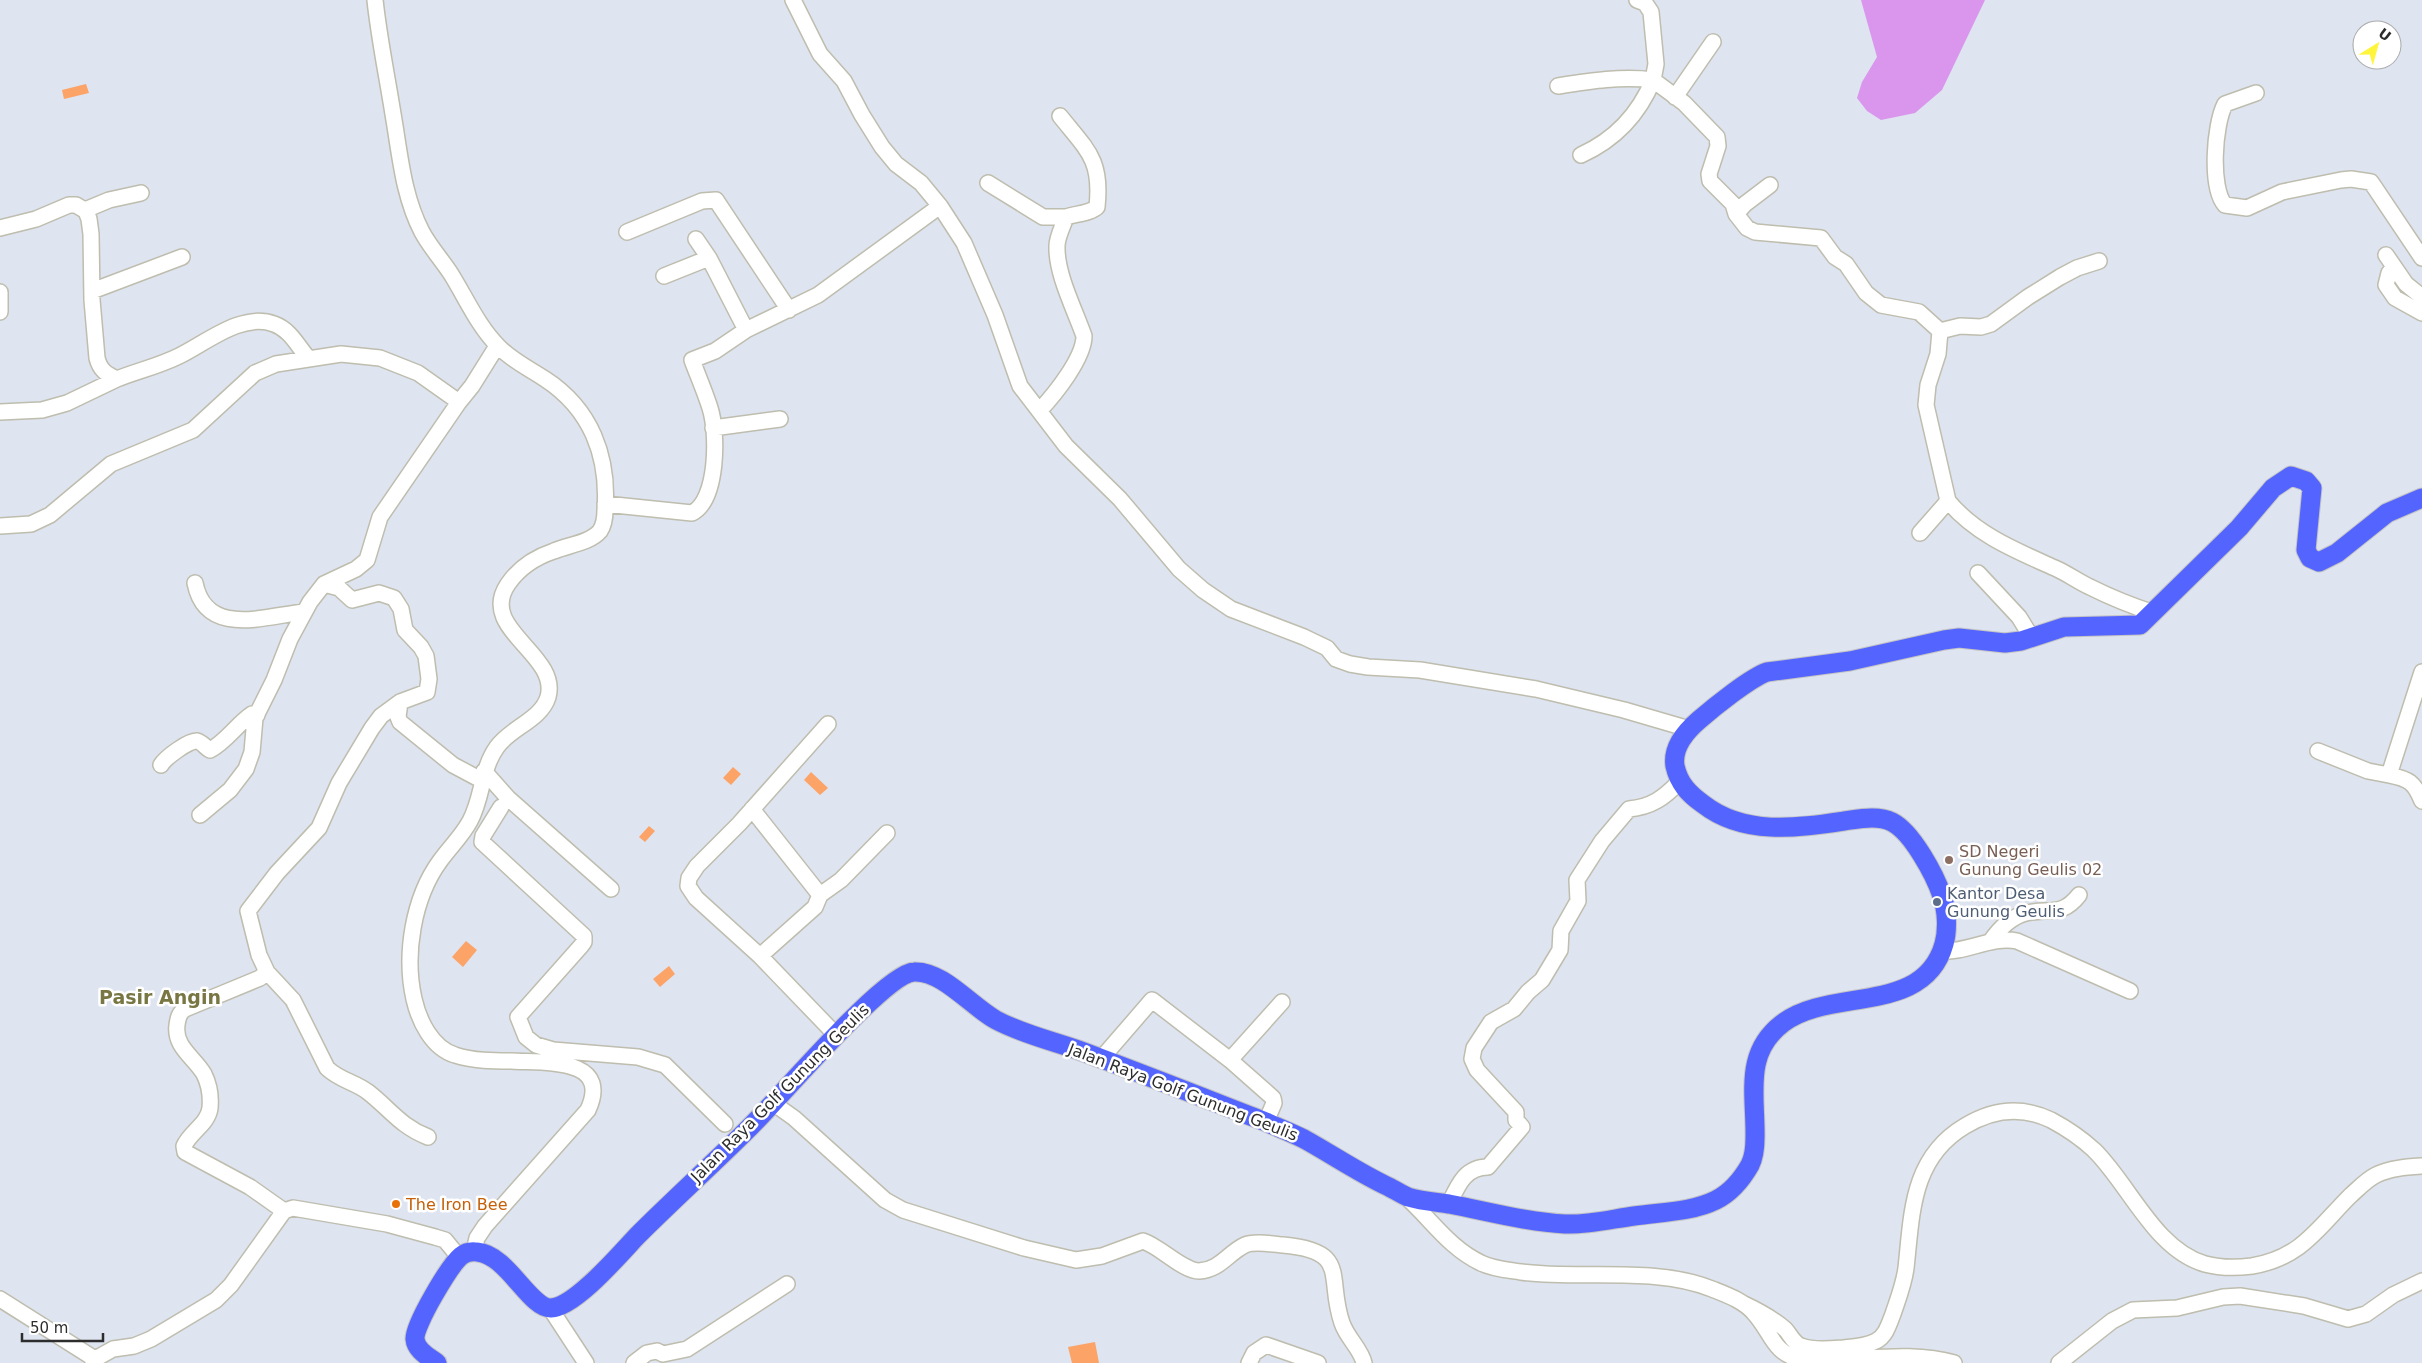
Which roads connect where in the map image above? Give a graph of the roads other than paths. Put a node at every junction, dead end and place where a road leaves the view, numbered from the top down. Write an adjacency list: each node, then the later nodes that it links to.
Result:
1 (374, 0): 35 (street)
2 (794, 0): 14 (street)
3 (1637, 0): 5 (street)
4 (1713, 42): 8 (street)
5 (1654, 80): 6 (street); 8 (street); 10 (street)
6 (1558, 86)
7 (2256, 93): 23 (street)
8 (1675, 97): 16 (street)
9 (1060, 116): 17 (street)
10 (1581, 155)
11 (988, 183): 17 (street)
12 (1770, 185): 16 (street)
13 (141, 193): 15 (street)
14 (940, 206): 30 (street); 39 (street)
15 (85, 210): 18 (street); 26 (street)
16 (1736, 214): 34 (street)
17 (1066, 216): 39 (street)
18 (0, 228)
19 (627, 232): 30 (street)
20 (696, 239): 22 (street)
21 (182, 257): 26 (street)
22 (709, 258): 25 (street); 33 (street)
23 (2422, 258)
24 (2099, 261): 34 (street)
25 (664, 276)
26 (92, 291): 37 (street)
27 (0, 292): 31 (street)
28 (2419, 294): 29 (street); 29 (street)
29 (2395, 298): 32 (street)
30 (789, 310): 33 (street)
31 (0, 312)
32 (2422, 313)
33 (746, 330): 42 (street)
34 (1940, 331): 44 (street)
35 (497, 346): 38 (street); 45 (street)
36 (309, 359): 37 (street); 38 (street); 46 (street)
37 (117, 379): 40 (street)
38 (459, 402): 50 (street)
39 (1040, 410): 58 (street)
40 (0, 412)
41 (780, 419): 42 (street)
42 (713, 428): 45 (street)
43 (2422, 498): 52 (main road)
44 (1948, 501): 47 (street); 52 (street)
45 (605, 504): 62 (street)
46 (0, 526)
47 (1920, 533)
48 (1978, 574): 53 (street)
49 (195, 583): 51 (street)
50 (324, 584): 51 (street); 55 (street)
51 (304, 612): 56 (street)
52 (2154, 613): 53 (main road)
53 (2032, 638): 58 (main road)
54 (2422, 672): 61 (street)
55 (400, 702): 62 (street); 75 (street)
56 (257, 715): 60 (street); 67 (street)
57 (828, 724): 66 (street)
58 (1689, 729): 63 (main road)
59 (2318, 751): 61 (street)
60 (161, 765)
61 (2389, 775): 64 (street)
62 (484, 776): 69 (street); 82 (street)
63 (1679, 782): 73 (main road, Jalan Raya Golf Gunung Geulis); 89 (street)
64 (2422, 801)
65 (501, 807): 79 (street)
66 (752, 809): 70 (street); 74 (street)
67 (200, 815)
68 (887, 833): 70 (street)
69 (611, 889)
70 (820, 895): 74 (street)
71 (2079, 895): 72 (street)
72 (1990, 942): 73 (street); 76 (street)
73 (1941, 951): 89 (main road, Jalan Raya Golf Gunung Geulis)
74 (760, 956): 78 (street)
75 (267, 972): 86 (street); 90 (street)
76 (2130, 992)
77 (1282, 1002): 81 (street)
78 (837, 1036): 80 (main road, Jalan Raya Golf Gunung Geulis); 83 (main road, Jalan Raya Golf Gunung Geulis)
79 (586, 1052): 82 (street); 85 (street)
80 (1101, 1059): 81 (street); 84 (main road, Jalan Raya Golf Gunung Geulis)
81 (1230, 1060): 84 (street)
82 (580, 1070): 91 (street)
83 (773, 1103): 96 (main road, Jalan Raya Golf Gunung Geulis); 103 (street)
84 (1266, 1122): 88 (main road, Jalan Raya Golf Gunung Geulis)
85 (725, 1124)
86 (428, 1137)
87 (2422, 1166): 95 (street)
88 (1406, 1196): 89 (main road, Jalan Raya Golf Gunung Geulis); 95 (street)
89 (1449, 1204)
90 (284, 1211): 91 (street); 97 (street)
91 (466, 1254): 96 (main road); 98 (main road)
92 (2422, 1281): 105 (street)
93 (787, 1284): 100 (street)
94 (0, 1300): 97 (street)
95 (1744, 1304): 104 (street)
96 (550, 1308): 99 (street)
97 (94, 1361)
98 (438, 1363)
99 (586, 1363)
100 (634, 1363)
101 (1249, 1363): 102 (street)
102 (1318, 1363)
103 (1364, 1363)
104 (1954, 1363)
105 (2059, 1363)

